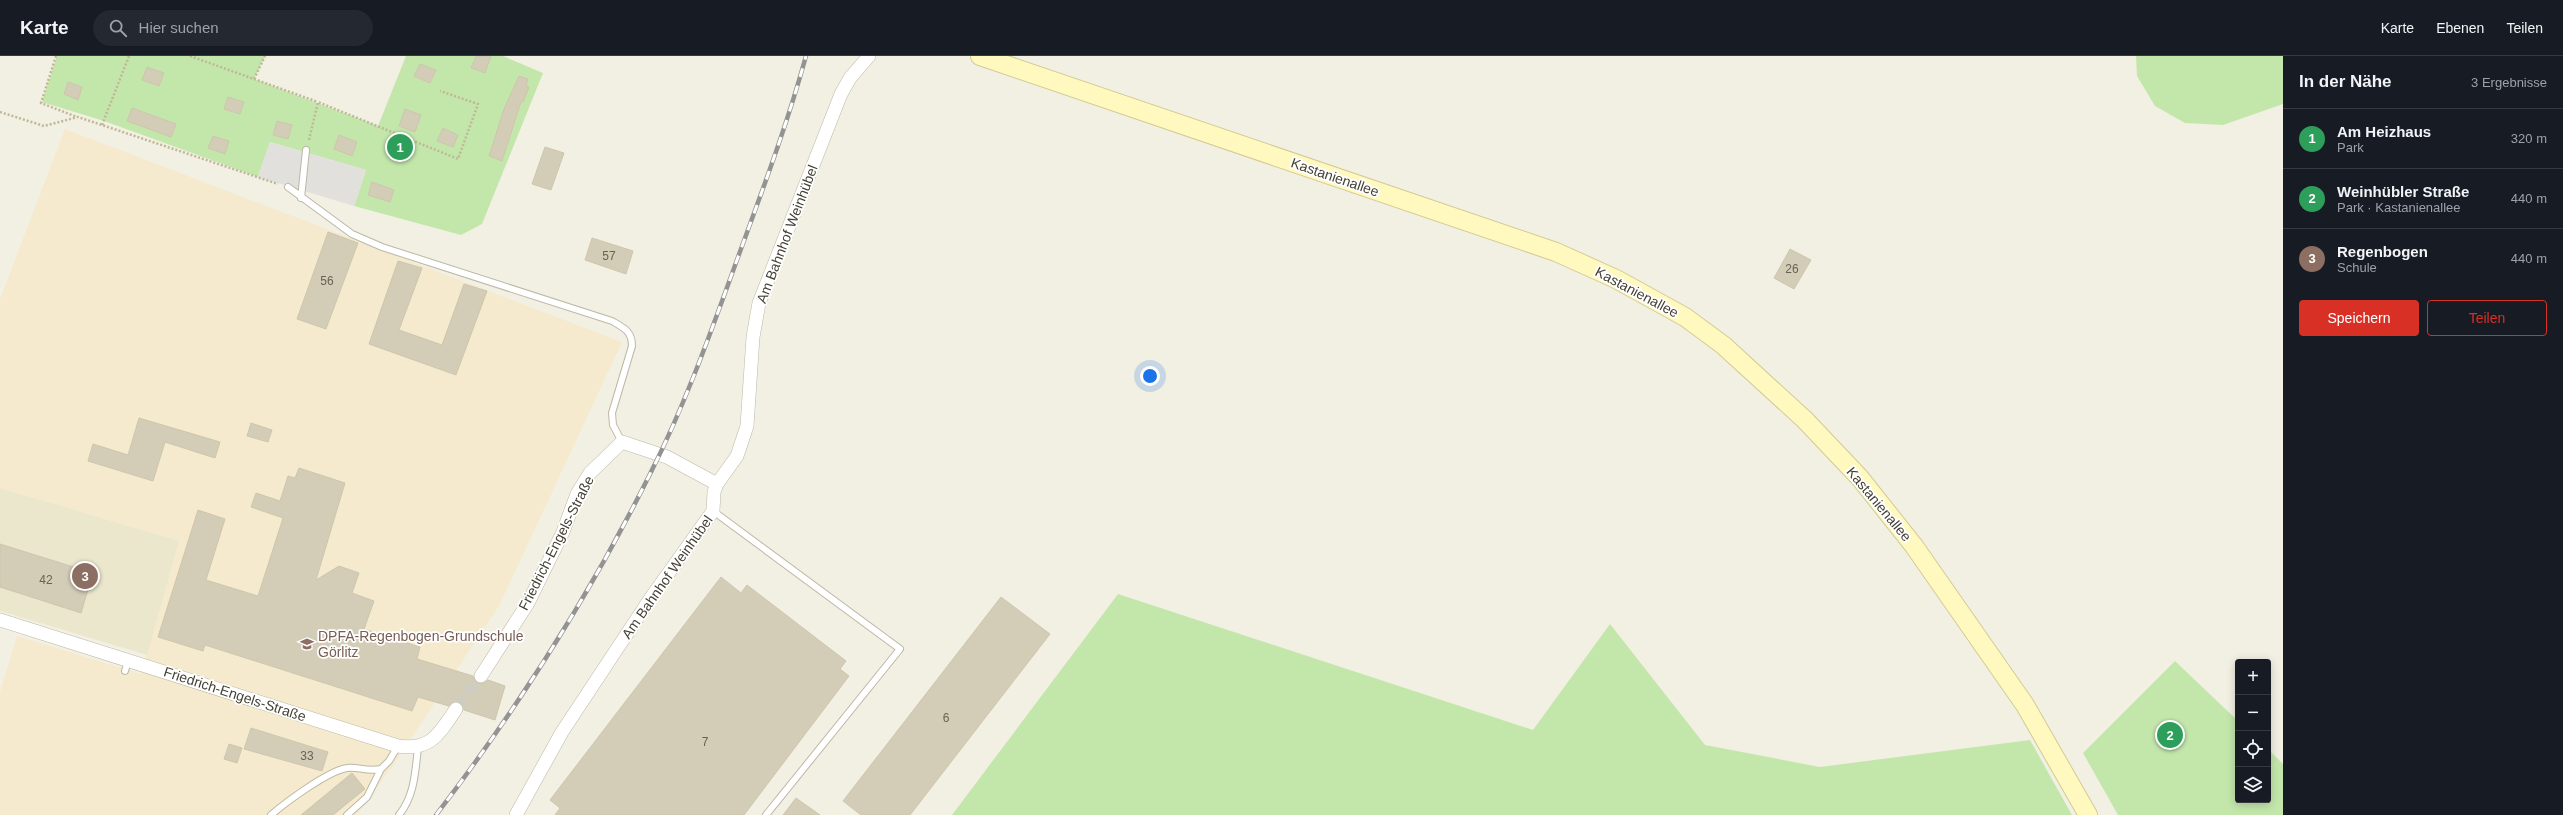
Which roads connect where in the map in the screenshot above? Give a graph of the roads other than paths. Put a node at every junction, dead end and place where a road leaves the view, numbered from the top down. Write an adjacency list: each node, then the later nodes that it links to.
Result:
1 (869, 56): 7 (street, Am Bahnhof Weinhübel)
2 (980, 56): 20 (street, Kastanienallee)
3 (306, 150): 5 (lane)
4 (288, 187): 5 (lane)
5 (301, 198): 6 (lane)
6 (622, 442): 7 (street); 10 (street, Friedrich-Engels-Straße)
7 (717, 484): 8 (street, Am Bahnhof Weinhübel)
8 (713, 511): 18 (street, Am Bahnhof Weinhübel); 19 (lane)
9 (0, 620): 12 (street, Friedrich-Engels-Straße)
10 (481, 676)
11 (456, 709): 13 (street)
12 (398, 746): 13 (street, Friedrich-Engels-Straße); 14 (lane)
13 (418, 748): 17 (lane)
14 (381, 769): 15 (lane); 16 (lane)
15 (271, 815)
16 (347, 815)
17 (399, 815)
18 (516, 815)
19 (766, 815)
20 (2088, 815)

